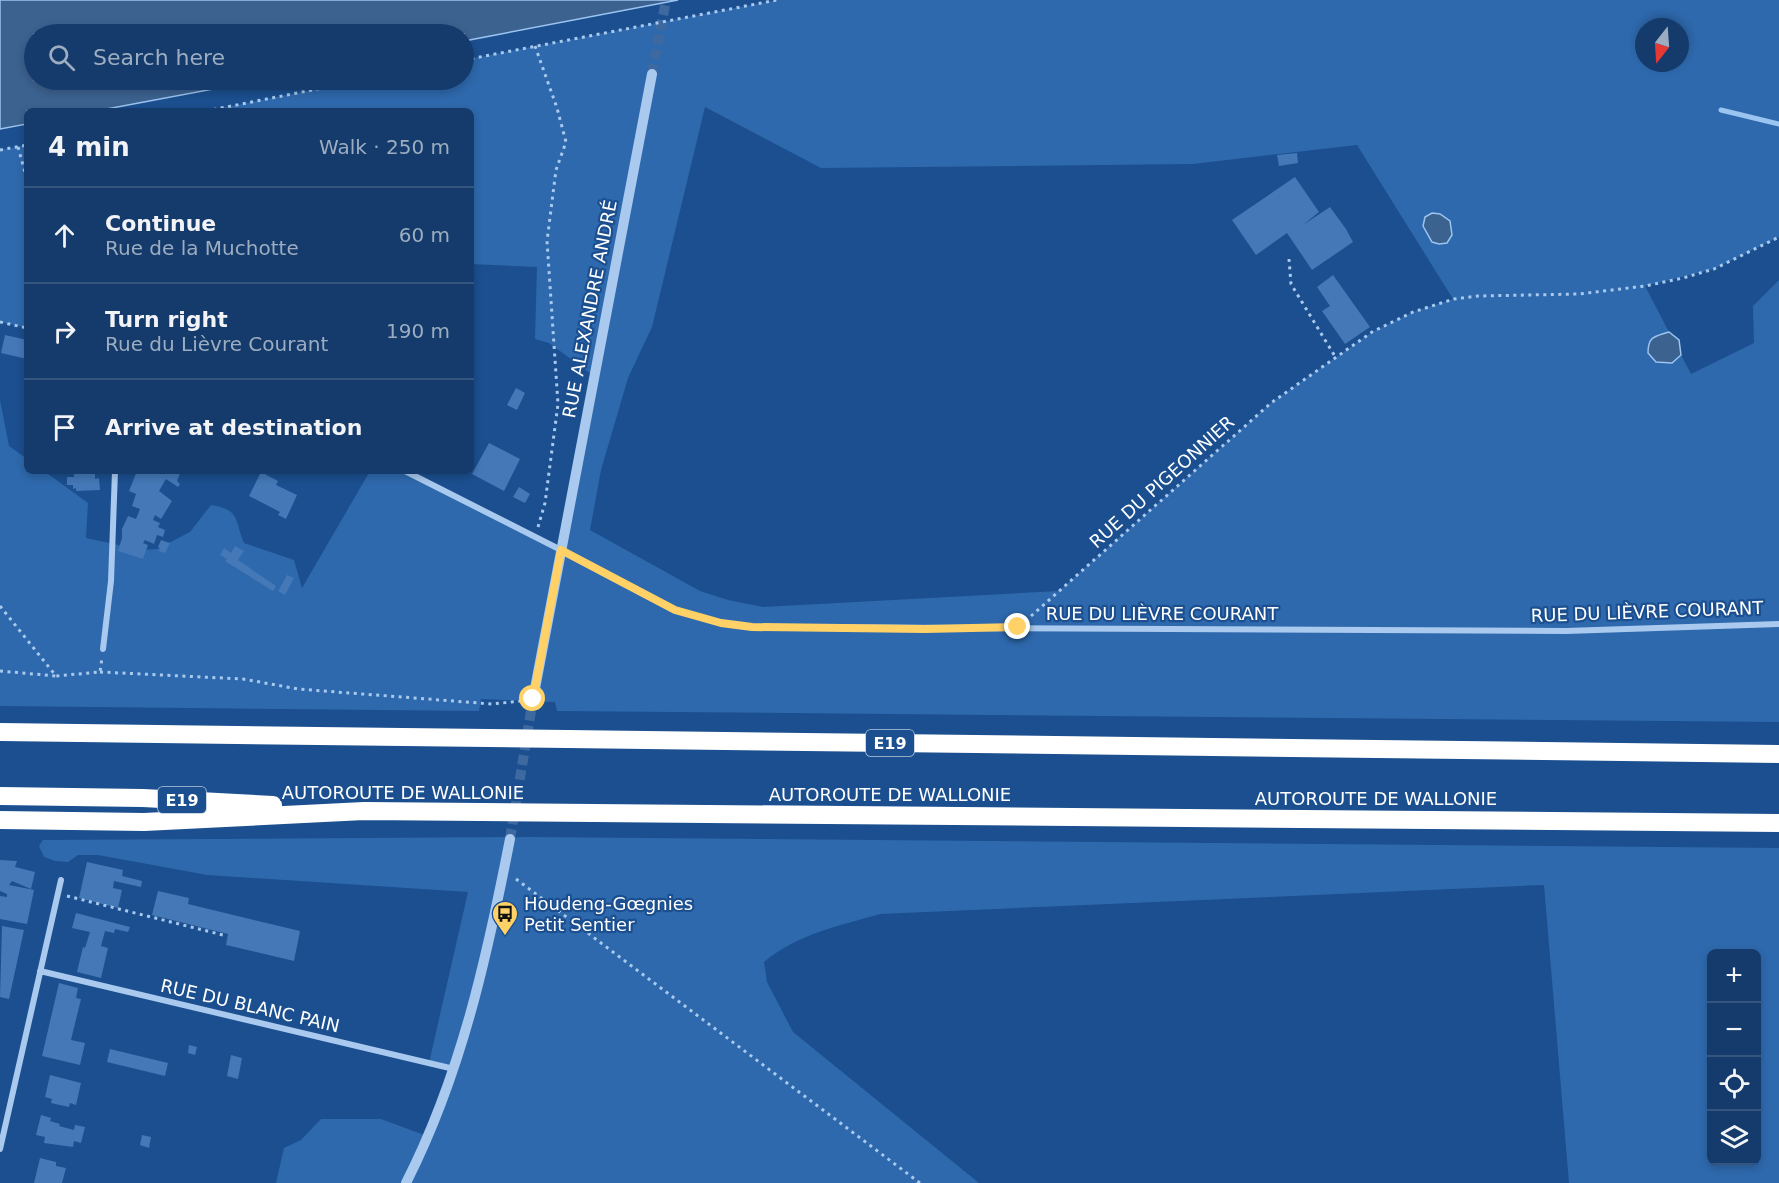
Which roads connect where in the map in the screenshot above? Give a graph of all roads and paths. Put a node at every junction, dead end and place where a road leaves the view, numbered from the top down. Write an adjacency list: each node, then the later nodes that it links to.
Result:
1 (777, 0): 2 (path)
2 (535, 46): 3 (path); 18 (path)
3 (474, 58)
4 (652, 74): 19 (street, RUE ALEXANDRE ANDRÉ)
5 (312, 90): 6 (path)
6 (221, 108)
7 (24, 146): 8 (path)
8 (18, 147): 9 (path); 10 (path)
9 (0, 150)
10 (24, 169)
11 (1779, 237): 15 (path, RUE DU PIGEONNIER)
12 (1289, 259): 15 (path)
13 (0, 322): 14 (path)
14 (24, 327)
15 (1336, 358): 22 (path, RUE DU PIGEONNIER)
16 (115, 474): 23 (street)
17 (411, 474): 18 (street, RUE DU LIÈVRE COURANT)
18 (536, 537): 19 (street, RUE DU LIÈVRE COURANT)
19 (561, 550): 22 (street, RUE DU LIÈVRE COURANT); 27 (street, RUE ALEXANDRE ANDRÉ)
20 (0, 606): 26 (path)
21 (1779, 624): 22 (street, RUE DU LIÈVRE COURANT)
22 (1018, 627)
23 (103, 649): 25 (path)
24 (0, 671): 26 (path)
25 (100, 672): 26 (path); 27 (path)
26 (56, 676)
27 (533, 699)
28 (0, 732): 29 (highway, E19)
29 (1779, 754)
30 (0, 796): 31 (highway, E19)
31 (364, 811): 32 (highway, AUTOROUTE DE WALLONIE); 33 (highway, AUTOROUTE DE WALLONIE / E19)
32 (0, 820)
33 (1779, 823)
34 (510, 839): 35 (street)
35 (504, 870): 40 (street); 43 (path)
36 (61, 880): 37 (street)
37 (58, 894): 38 (path); 39 (street)
38 (223, 935)
39 (40, 971): 40 (street, RUE DU BLANC PAIN); 41 (street)
40 (454, 1069): 42 (street)
41 (0, 1149)
42 (406, 1183)
43 (920, 1183)

